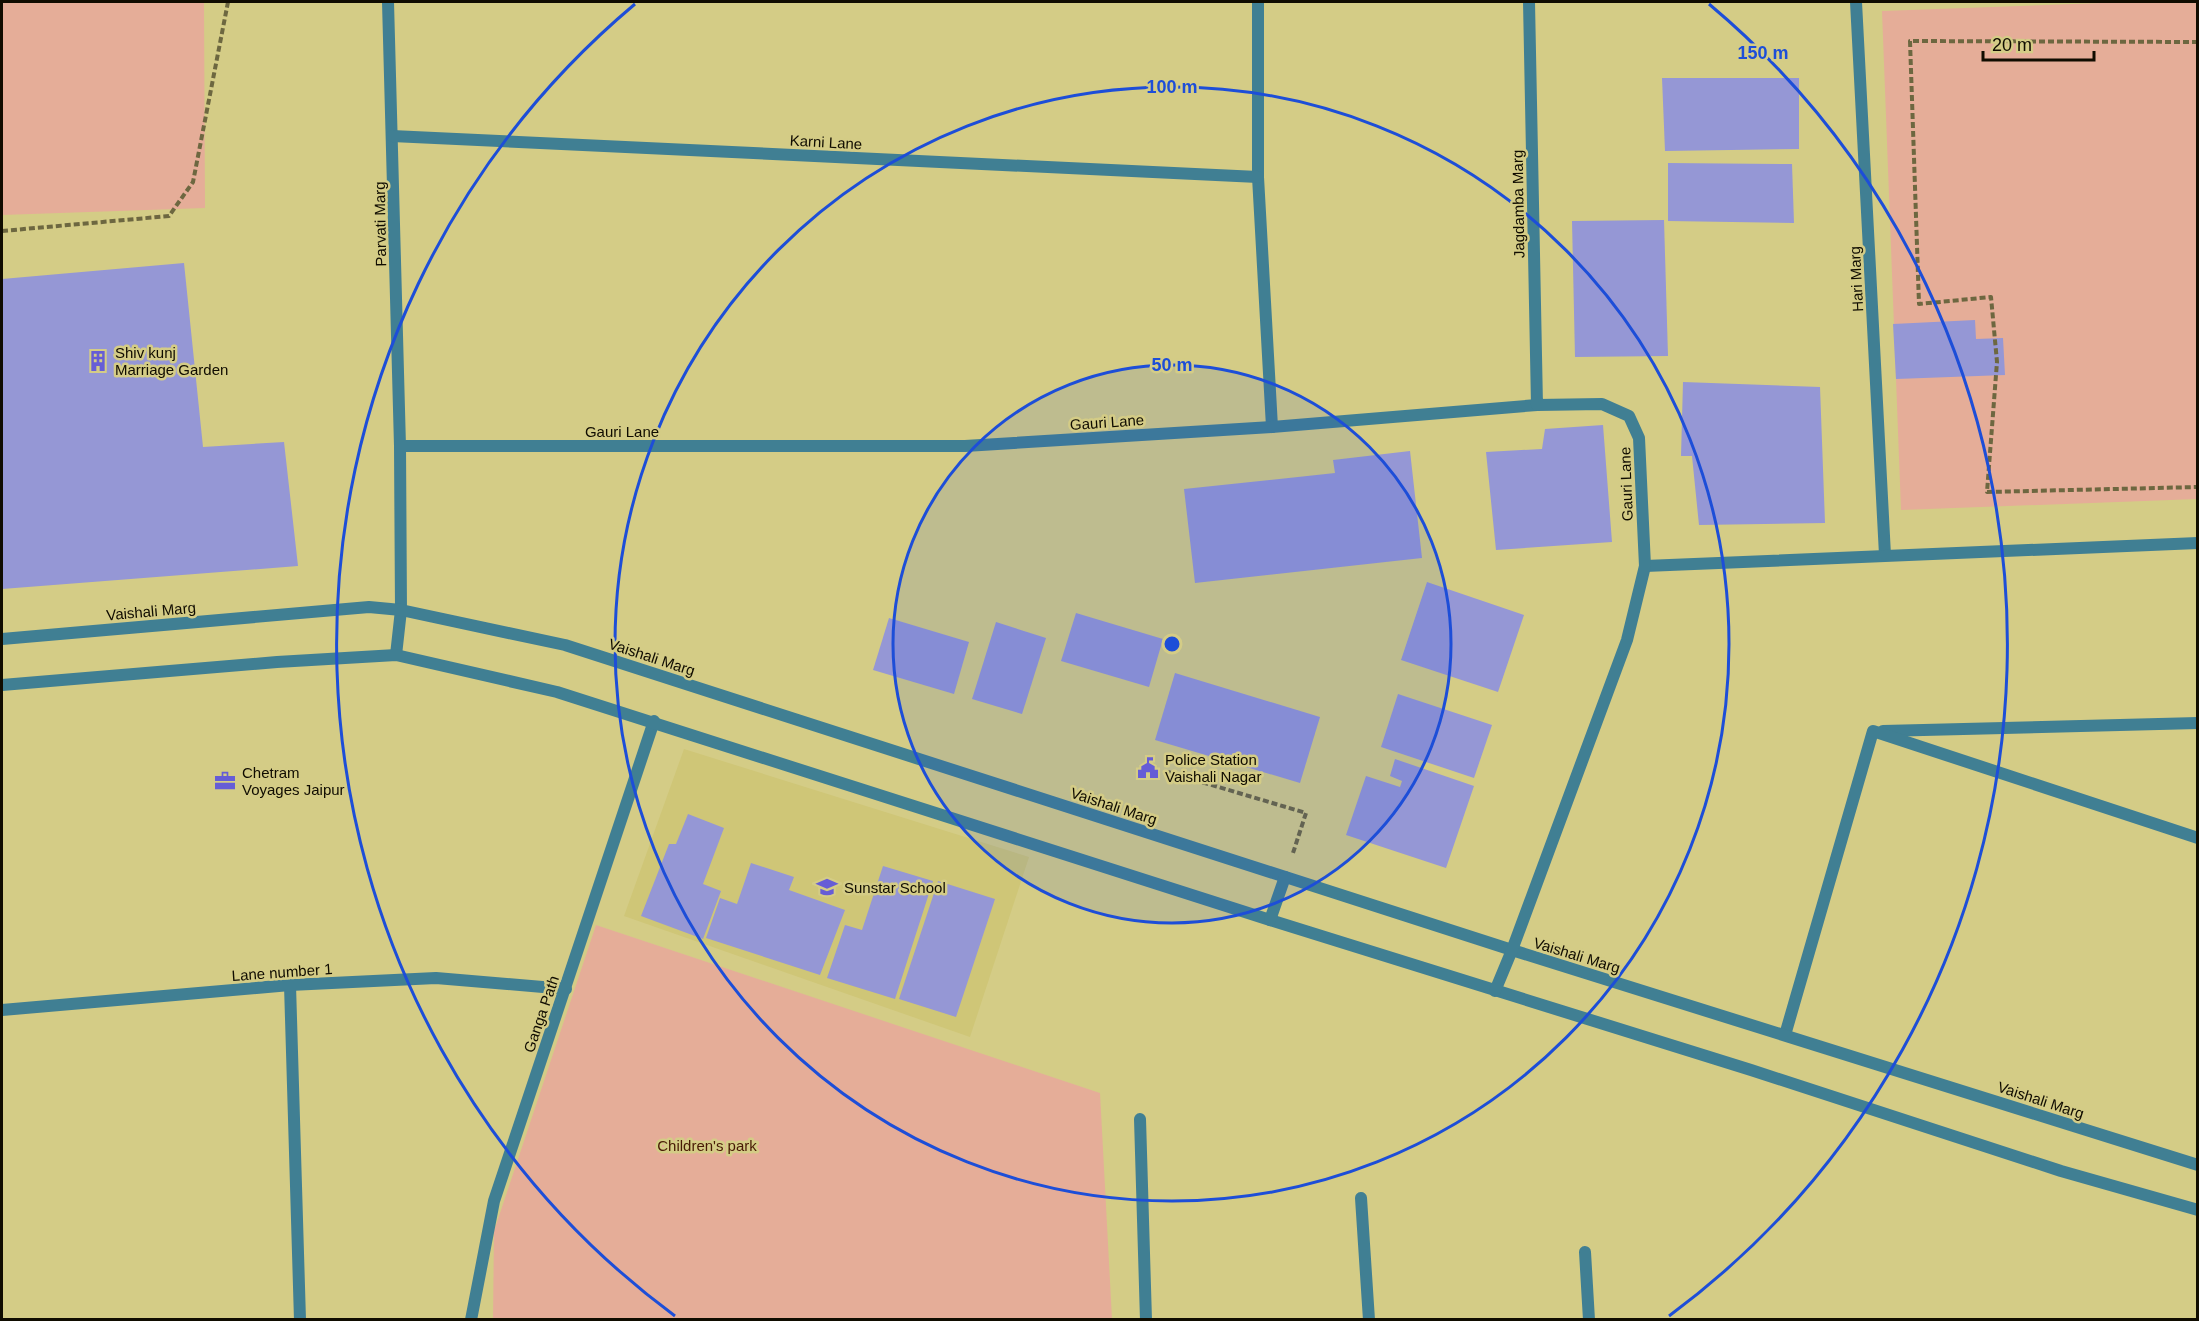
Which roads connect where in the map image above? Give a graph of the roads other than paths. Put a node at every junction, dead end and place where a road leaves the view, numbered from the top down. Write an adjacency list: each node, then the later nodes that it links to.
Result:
1 (388, 2): 5 (street, Parvati Marg)
2 (1258, 2): 6 (street)
3 (1529, 2): 7 (street, Jagdamba Marg)
4 (1856, 2): 11 (street, Hari Marg)
5 (393, 136): 6 (street, Karni Lane); 9 (street, Parvati Marg)
6 (1258, 177): 8 (street)
7 (1537, 405): 8 (street, Gauri Lane); 12 (street, Gauri Lane)
8 (1272, 427): 9 (street, Gauri Lane)
9 (400, 446): 13 (street)
10 (2198, 543): 11 (street)
11 (1885, 555): 12 (street)
12 (1645, 566): 23 (street, Gauri Lane)
13 (401, 610): 14 (street, Vaishali Marg); 15 (street); 21 (street, Vaishali Marg)
14 (2, 639)
15 (396, 655): 16 (street); 17 (street)
16 (2, 684)
17 (654, 722): 22 (street); 25 (street, Ganga Path)
18 (2198, 723): 19 (street)
19 (1873, 731): 20 (street); 28 (street)
20 (2198, 838)
21 (1285, 877): 22 (street); 23 (street, Vaishali Marg)
22 (1270, 920): 26 (street)
23 (1512, 950): 26 (street, Gauri Lane); 28 (street, Vaishali Marg)
24 (290, 985): 25 (street, Lane number 1); 27 (street, Lane number 1); 34 (street)
25 (566, 989): 35 (street, Ganga Path)
26 (1495, 991): 32 (street)
27 (2, 1010)
28 (1785, 1035): 30 (street, Vaishali Marg)
29 (1140, 1119): 36 (street)
30 (2198, 1165)
31 (1361, 1198): 37 (street)
32 (2198, 1210)
33 (1586, 1252): 38 (street)
34 (300, 1320)
35 (471, 1320)
36 (1146, 1320)
37 (1369, 1320)
38 (1589, 1320)

